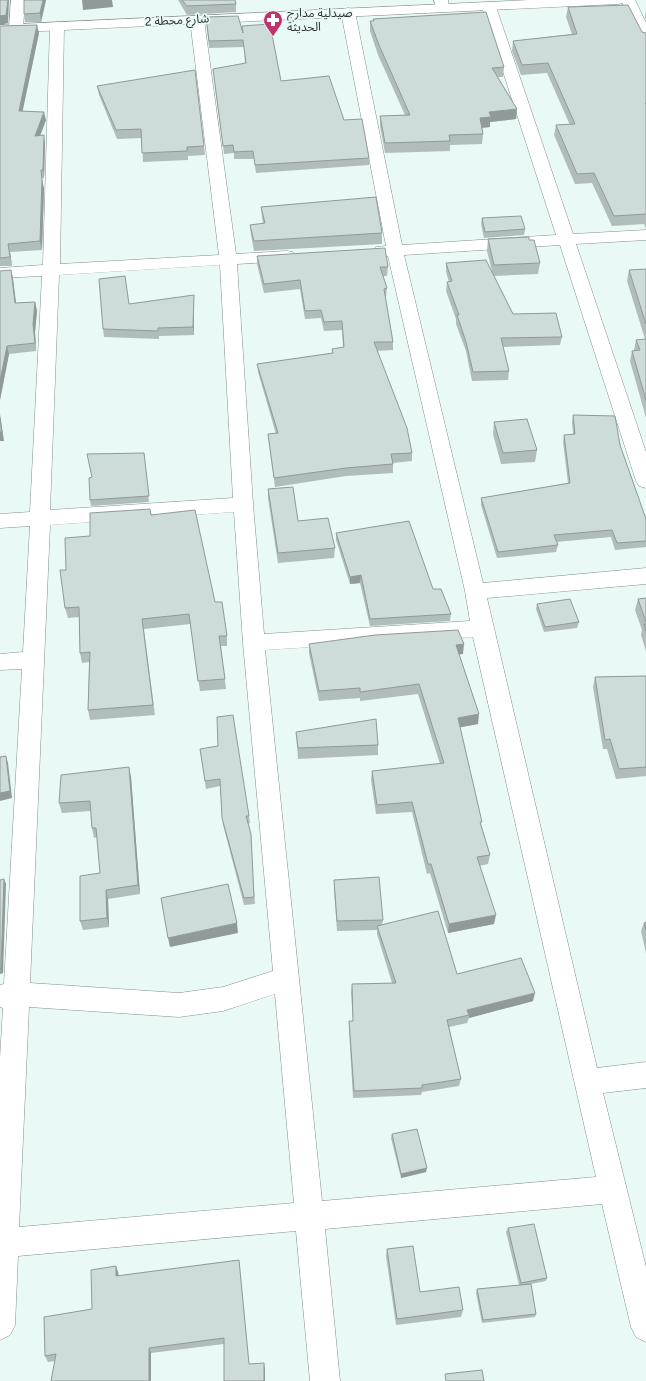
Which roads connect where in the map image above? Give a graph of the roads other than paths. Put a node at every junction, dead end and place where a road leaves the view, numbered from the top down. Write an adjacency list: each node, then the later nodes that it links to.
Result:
1 (18, 0): 10 (street)
2 (618, 0): 4 (street, شارع محطة 2)
3 (628, 0): 12 (street)
4 (592, 1): 6 (street, شارع محطة 2)
5 (441, 4): 6 (street, شارع محطة 2); 7 (street, شارع محطة 2)
6 (489, 7): 14 (street)
7 (348, 12): 8 (street, شارع محطة 2); 15 (street)
8 (197, 20): 9 (street, شارع محطة 2); 18 (street)
9 (56, 26): 10 (street, شارع محطة 2); 19 (street)
10 (16, 28): 11 (street, شارع محطة 2)
11 (0, 29)
12 (646, 38)
13 (646, 235): 14 (street)
14 (566, 240): 15 (street); 21 (street)
15 (395, 250): 16 (street); 26 (street)
16 (363, 252)
17 (299, 256): 18 (street)
18 (228, 260): 19 (street); 22 (street)
19 (51, 270): 20 (street); 23 (street)
20 (0, 273)
21 (646, 481)
22 (243, 504): 23 (street); 28 (street)
23 (40, 518): 24 (street); 29 (street)
24 (0, 521)
25 (646, 576): 26 (street)
26 (475, 591): 27 (street)
27 (482, 628): 28 (street); 34 (street)
28 (254, 643): 31 (street)
29 (33, 660): 30 (street); 32 (street)
30 (0, 662)
31 (286, 979): 32 (street); 36 (street)
32 (8, 995): 37 (street)
33 (646, 1075): 34 (street)
34 (587, 1082): 35 (street)
35 (613, 1189): 36 (street); 39 (street)
36 (310, 1216): 37 (street); 40 (street)
37 (4, 1243): 38 (street)
38 (0, 1325)
39 (646, 1326)
40 (325, 1381)

